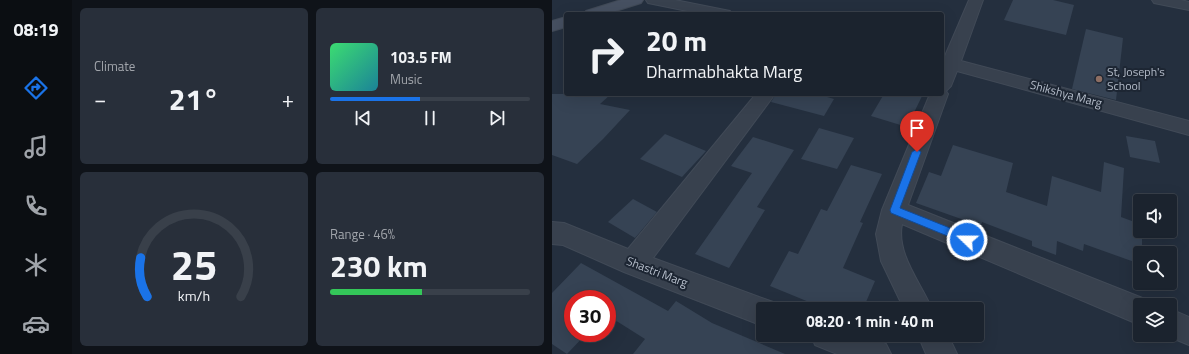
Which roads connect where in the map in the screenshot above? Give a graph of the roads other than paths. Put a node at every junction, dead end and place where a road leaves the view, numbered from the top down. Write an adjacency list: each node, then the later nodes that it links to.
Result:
1 (636, 0): 6 (main road)
2 (654, 0): 7 (street)
3 (976, 0): 10 (street)
4 (1159, 0): 5 (street)
5 (1189, 6)
6 (597, 12)
7 (715, 12)
8 (564, 23): 9 (main road)
9 (552, 26)
10 (946, 62): 11 (street); 14 (street, Shikshya Marg)
11 (944, 74)
12 (764, 96): 17 (street)
13 (938, 96): 15 (street)
14 (1189, 128)
15 (894, 210): 18 (street); 19 (street)
16 (552, 233): 17 (street, Shastri Marg)
17 (633, 263): 20 (street, Shastri Marg)
18 (914, 302)
19 (1133, 308)
20 (756, 309)
21 (1177, 326): 22 (street)
22 (1189, 331)
23 (844, 342): 25 (street)
24 (936, 342): 26 (street)
25 (876, 354)
26 (942, 354)

